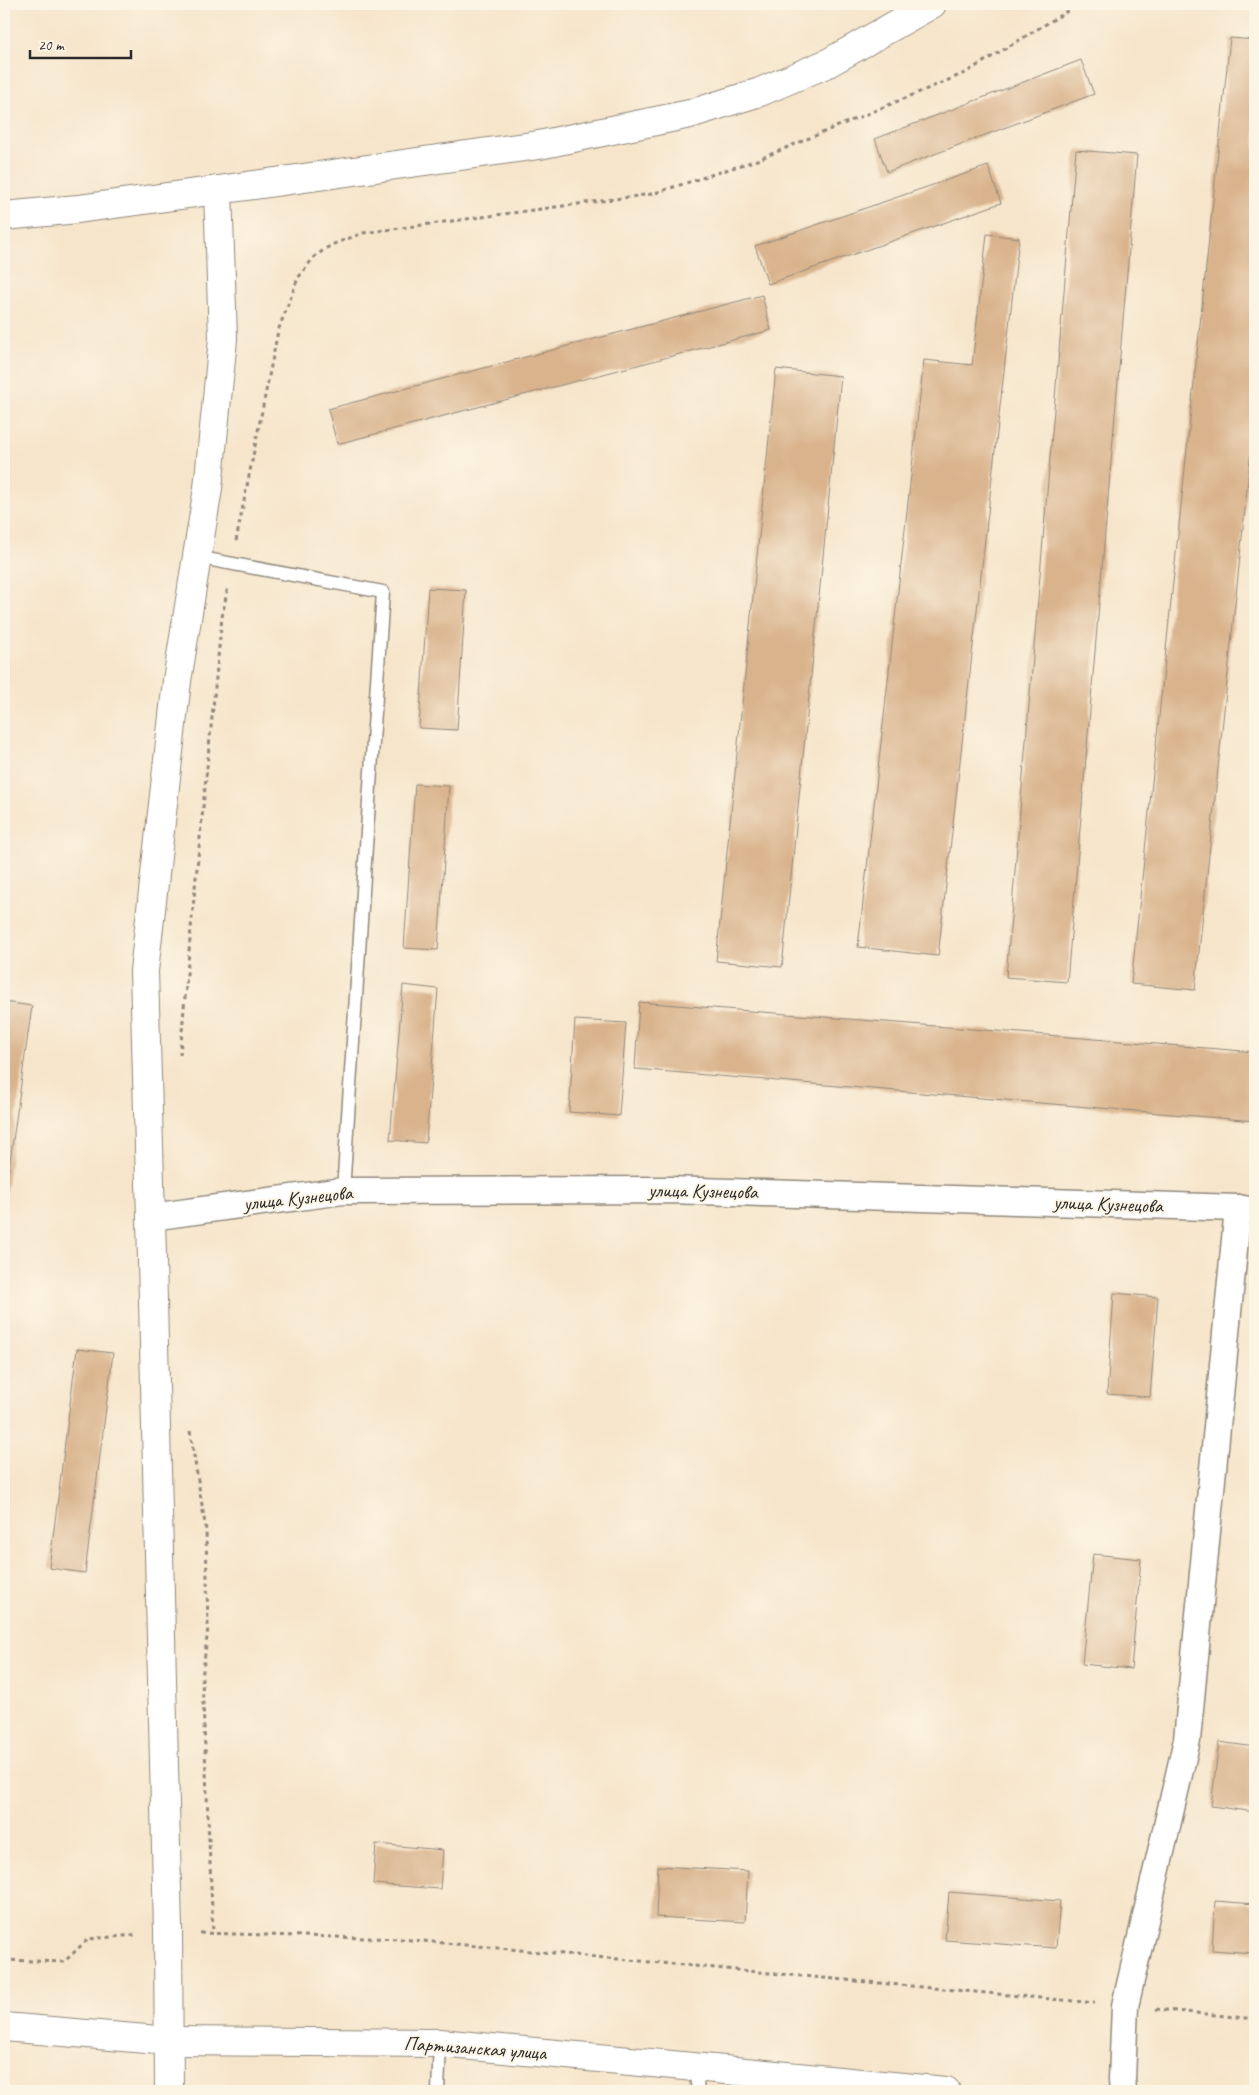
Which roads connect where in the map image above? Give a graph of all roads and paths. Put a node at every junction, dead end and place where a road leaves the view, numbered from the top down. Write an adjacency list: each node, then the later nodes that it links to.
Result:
1 (932, 4): 2 (main road)
2 (218, 190): 3 (main road); 4 (main road)
3 (4, 216)
4 (196, 557): 5 (lane); 7 (main road)
5 (342, 1191): 6 (street, улица Кузнецова); 7 (street, улица Кузнецова)
6 (1247, 1209): 10 (street)
7 (152, 1217): 8 (main road)
8 (168, 1931): 9 (path); 10 (path); 13 (main road)
9 (4, 1960)
10 (1125, 2006): 11 (path); 19 (street)
11 (1255, 2019)
12 (4, 2027): 13 (main road, Партизанская улица)
13 (170, 2041): 14 (main road, Партизанская улица); 16 (main road)
14 (440, 2043): 15 (main road, Партизанская улица); 17 (lane)
15 (697, 2079): 18 (main road, Партизанская улица)
16 (169, 2091)
17 (438, 2091)
18 (946, 2091)
19 (1123, 2091)

